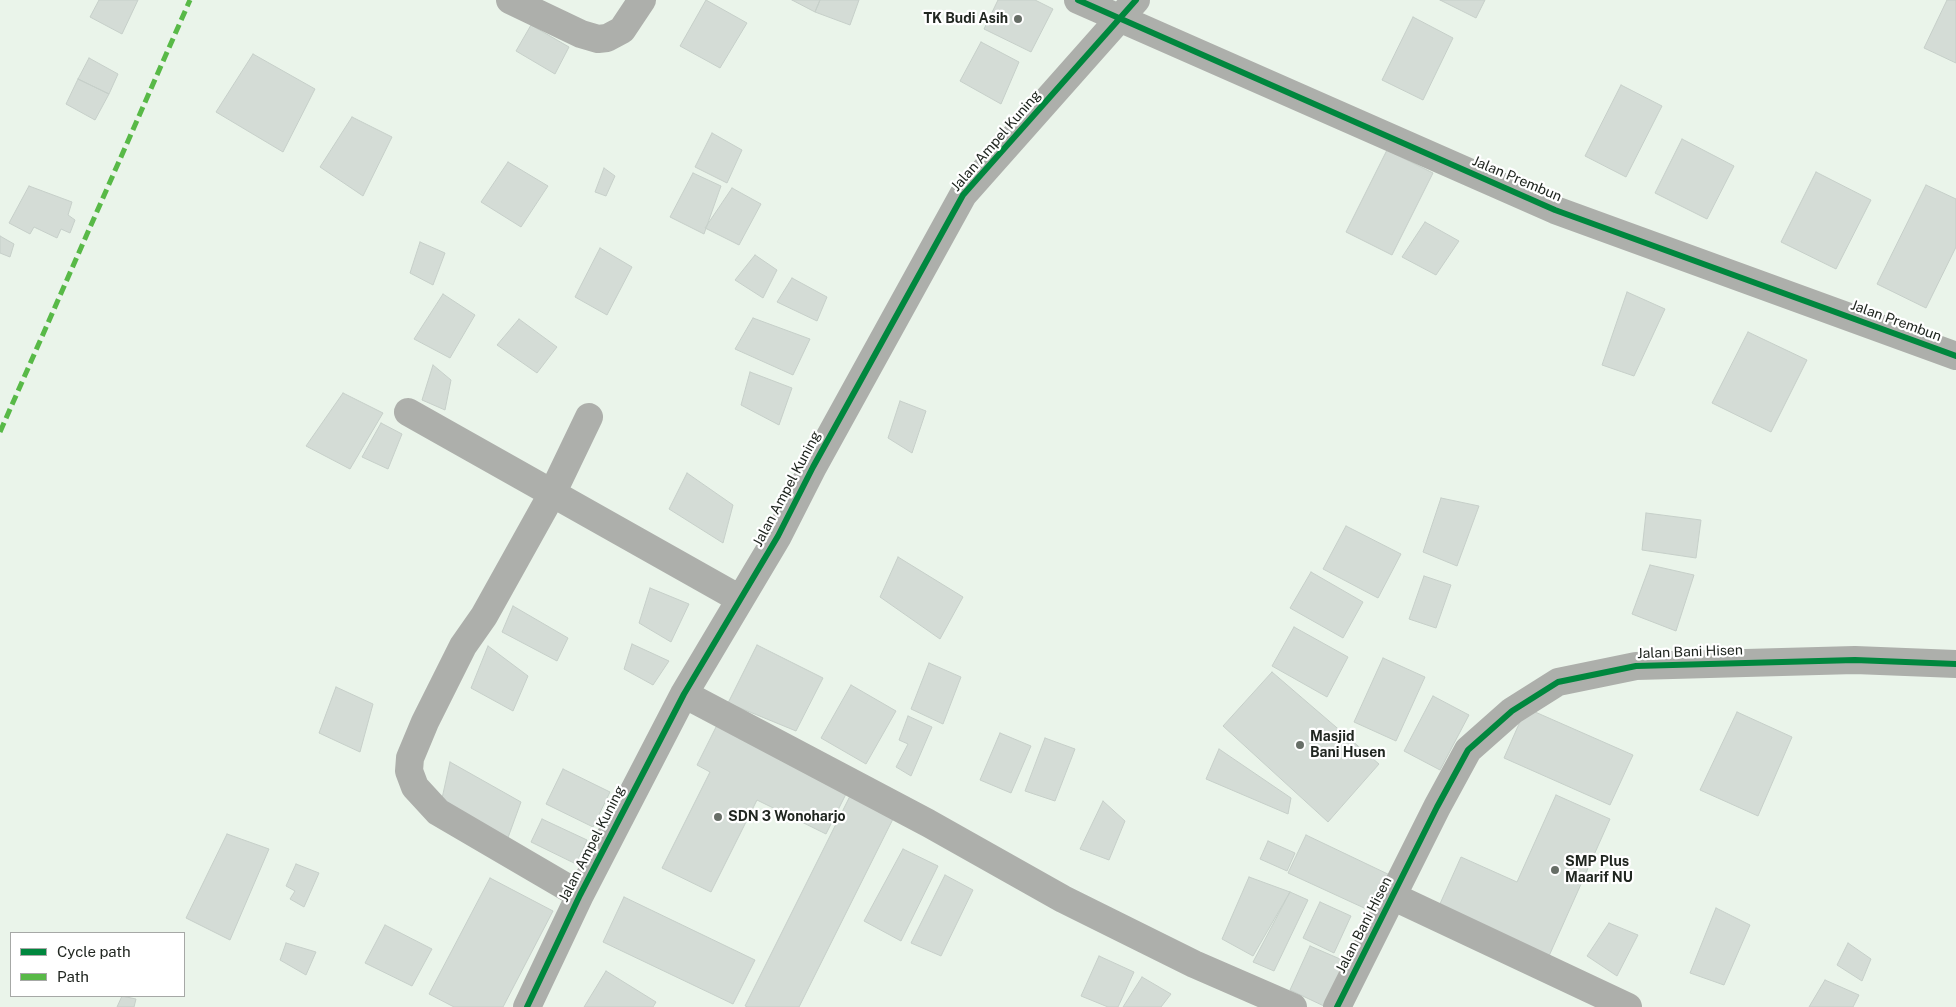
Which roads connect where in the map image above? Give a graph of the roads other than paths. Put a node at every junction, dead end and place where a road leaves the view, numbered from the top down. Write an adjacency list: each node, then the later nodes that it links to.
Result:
1 (510, 0): 2 (street)
2 (642, 0)
3 (1078, 0): 4 (street, Jalan Prembun)
4 (1129, 9): 5 (street, Jalan Prembun); 9 (street, Jalan Ampel Kuning)
5 (1956, 356)
6 (408, 412): 8 (street)
7 (589, 417): 8 (street)
8 (552, 494): 9 (street); 12 (street)
9 (740, 599): 11 (street, Jalan Ampel Kuning)
10 (1954, 666): 13 (street, Jalan Bani Hisen)
11 (684, 694): 12 (street, Jalan Ampel Kuning); 15 (street)
12 (580, 895): 14 (street, Jalan Ampel Kuning)
13 (1392, 896): 16 (street, Jalan Bani Hisen); 17 (street)
14 (527, 1007)
15 (1293, 1007)
16 (1337, 1007)
17 (1628, 1007)

